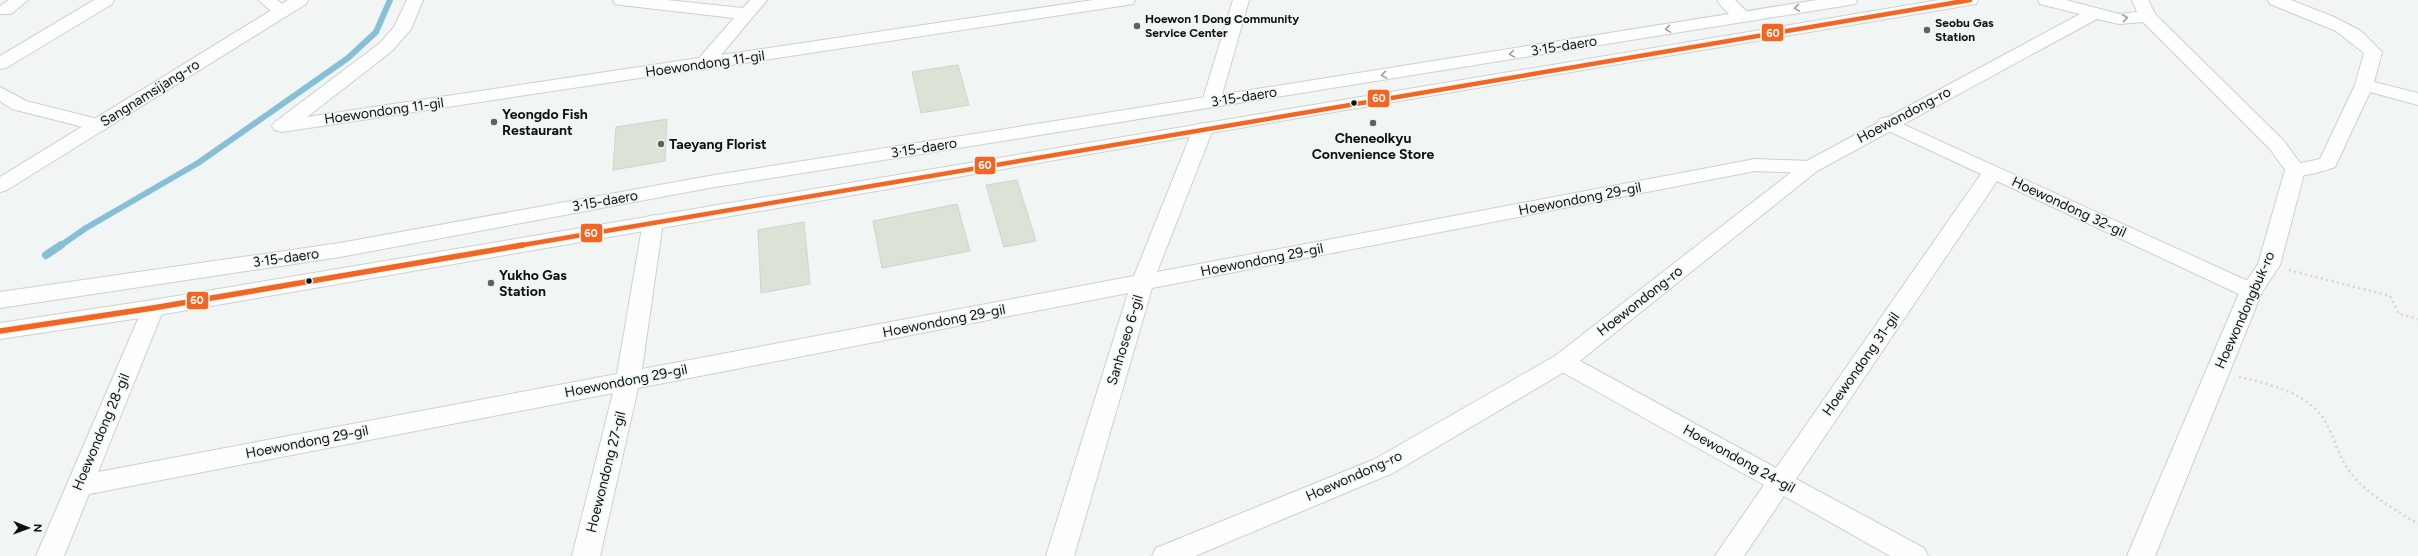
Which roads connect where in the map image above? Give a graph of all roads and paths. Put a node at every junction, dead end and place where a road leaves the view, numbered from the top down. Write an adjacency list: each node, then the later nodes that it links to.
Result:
1 (20, 0): 17 (main road)
2 (106, 0): 22 (main road)
3 (266, 0): 18 (main road)
4 (300, 0): 18 (main road, Sangnamsijang-ro)
5 (415, 0): 23 (main road, Hoewondong 11-gil)
6 (621, 0): 20 (main road)
7 (759, 0): 20 (main road)
8 (1127, 0): 15 (main road, Hoewondong 11-gil)
9 (1241, 0): 27 (main road)
10 (1725, 0): 21 (main road)
11 (1849, 0): 21 (main road, 3·15-daero, one-way to 21)
12 (1970, 0): 30 (main road, 3·15-daero)
13 (2046, 0): 19 (main road)
14 (2276, 0): 24 (main road)
15 (1073, 4): 23 (main road, Hoewondong 11-gil)
16 (2143, 8): 19 (main road, one-way to 16); 32 (main road)
17 (5, 10)
18 (282, 11): 29 (main road, Sangnamsijang-ro)
19 (2095, 13): 28 (main road, Hoewondong-ro)
20 (747, 14): 23 (main road)
21 (1743, 17): 27 (main road, 3·15-daero, one-way to 27)
22 (0, 64)
23 (703, 65)
24 (2364, 85): 26 (main road); 32 (main road)
25 (0, 93): 29 (main road)
26 (2418, 99)
27 (1211, 102): 39 (main road, 3·15-daero)
28 (1887, 124): 31 (main road, Hoewondong-ro); 33 (main road, Hoewondong 32-gil)
29 (99, 125): 34 (main road, Sangnamsijang-ro)
30 (1203, 129): 35 (main road, 3·15-daero); 37 (main road, Sanhoseo 6-gil)
31 (1810, 167): 37 (main road, Hoewondong 29-gil); 43 (main road, Hoewondong-ro)
32 (2295, 170): 36 (main road, Hoewondongbuk-ro)
33 (1993, 172): 38 (main road, Hoewondong 32-gil); 46 (main road, Hoewondong 31-gil)
34 (0, 186)
35 (653, 222): 40 (main road, 3·15-daero); 45 (main road, Hoewondong 27-gil)
36 (2269, 265): 38 (main road, Hoewondongbuk-ro); 41 (path)
37 (1142, 283): 45 (main road, Hoewondong 29-gil); 51 (main road, Sanhoseo 6-gil)
38 (2251, 291): 44 (main road, Hoewondongbuk-ro)
39 (0, 300)
40 (153, 308): 42 (main road, 3·15-daero); 47 (main road, Hoewondong 28-gil)
41 (2418, 319)
42 (0, 332)
43 (1563, 362): 46 (main road, Hoewondong 24-gil); 52 (main road, Hoewondong-ro)
44 (2217, 372): 48 (path); 55 (main road, Hoewondongbuk-ro)
45 (628, 381): 47 (main road, Hoewondong 29-gil); 50 (main road, Hoewondong 27-gil)
46 (1780, 482): 53 (main road, Hoewondong 31-gil); 54 (main road, Hoewondong 24-gil)
47 (79, 486): 49 (main road, Hoewondong 28-gil)
48 (2418, 524)
49 (50, 556)
50 (586, 556)
51 (1060, 556)
52 (1166, 556)
53 (1729, 556)
54 (1914, 556)
55 (2141, 556)

